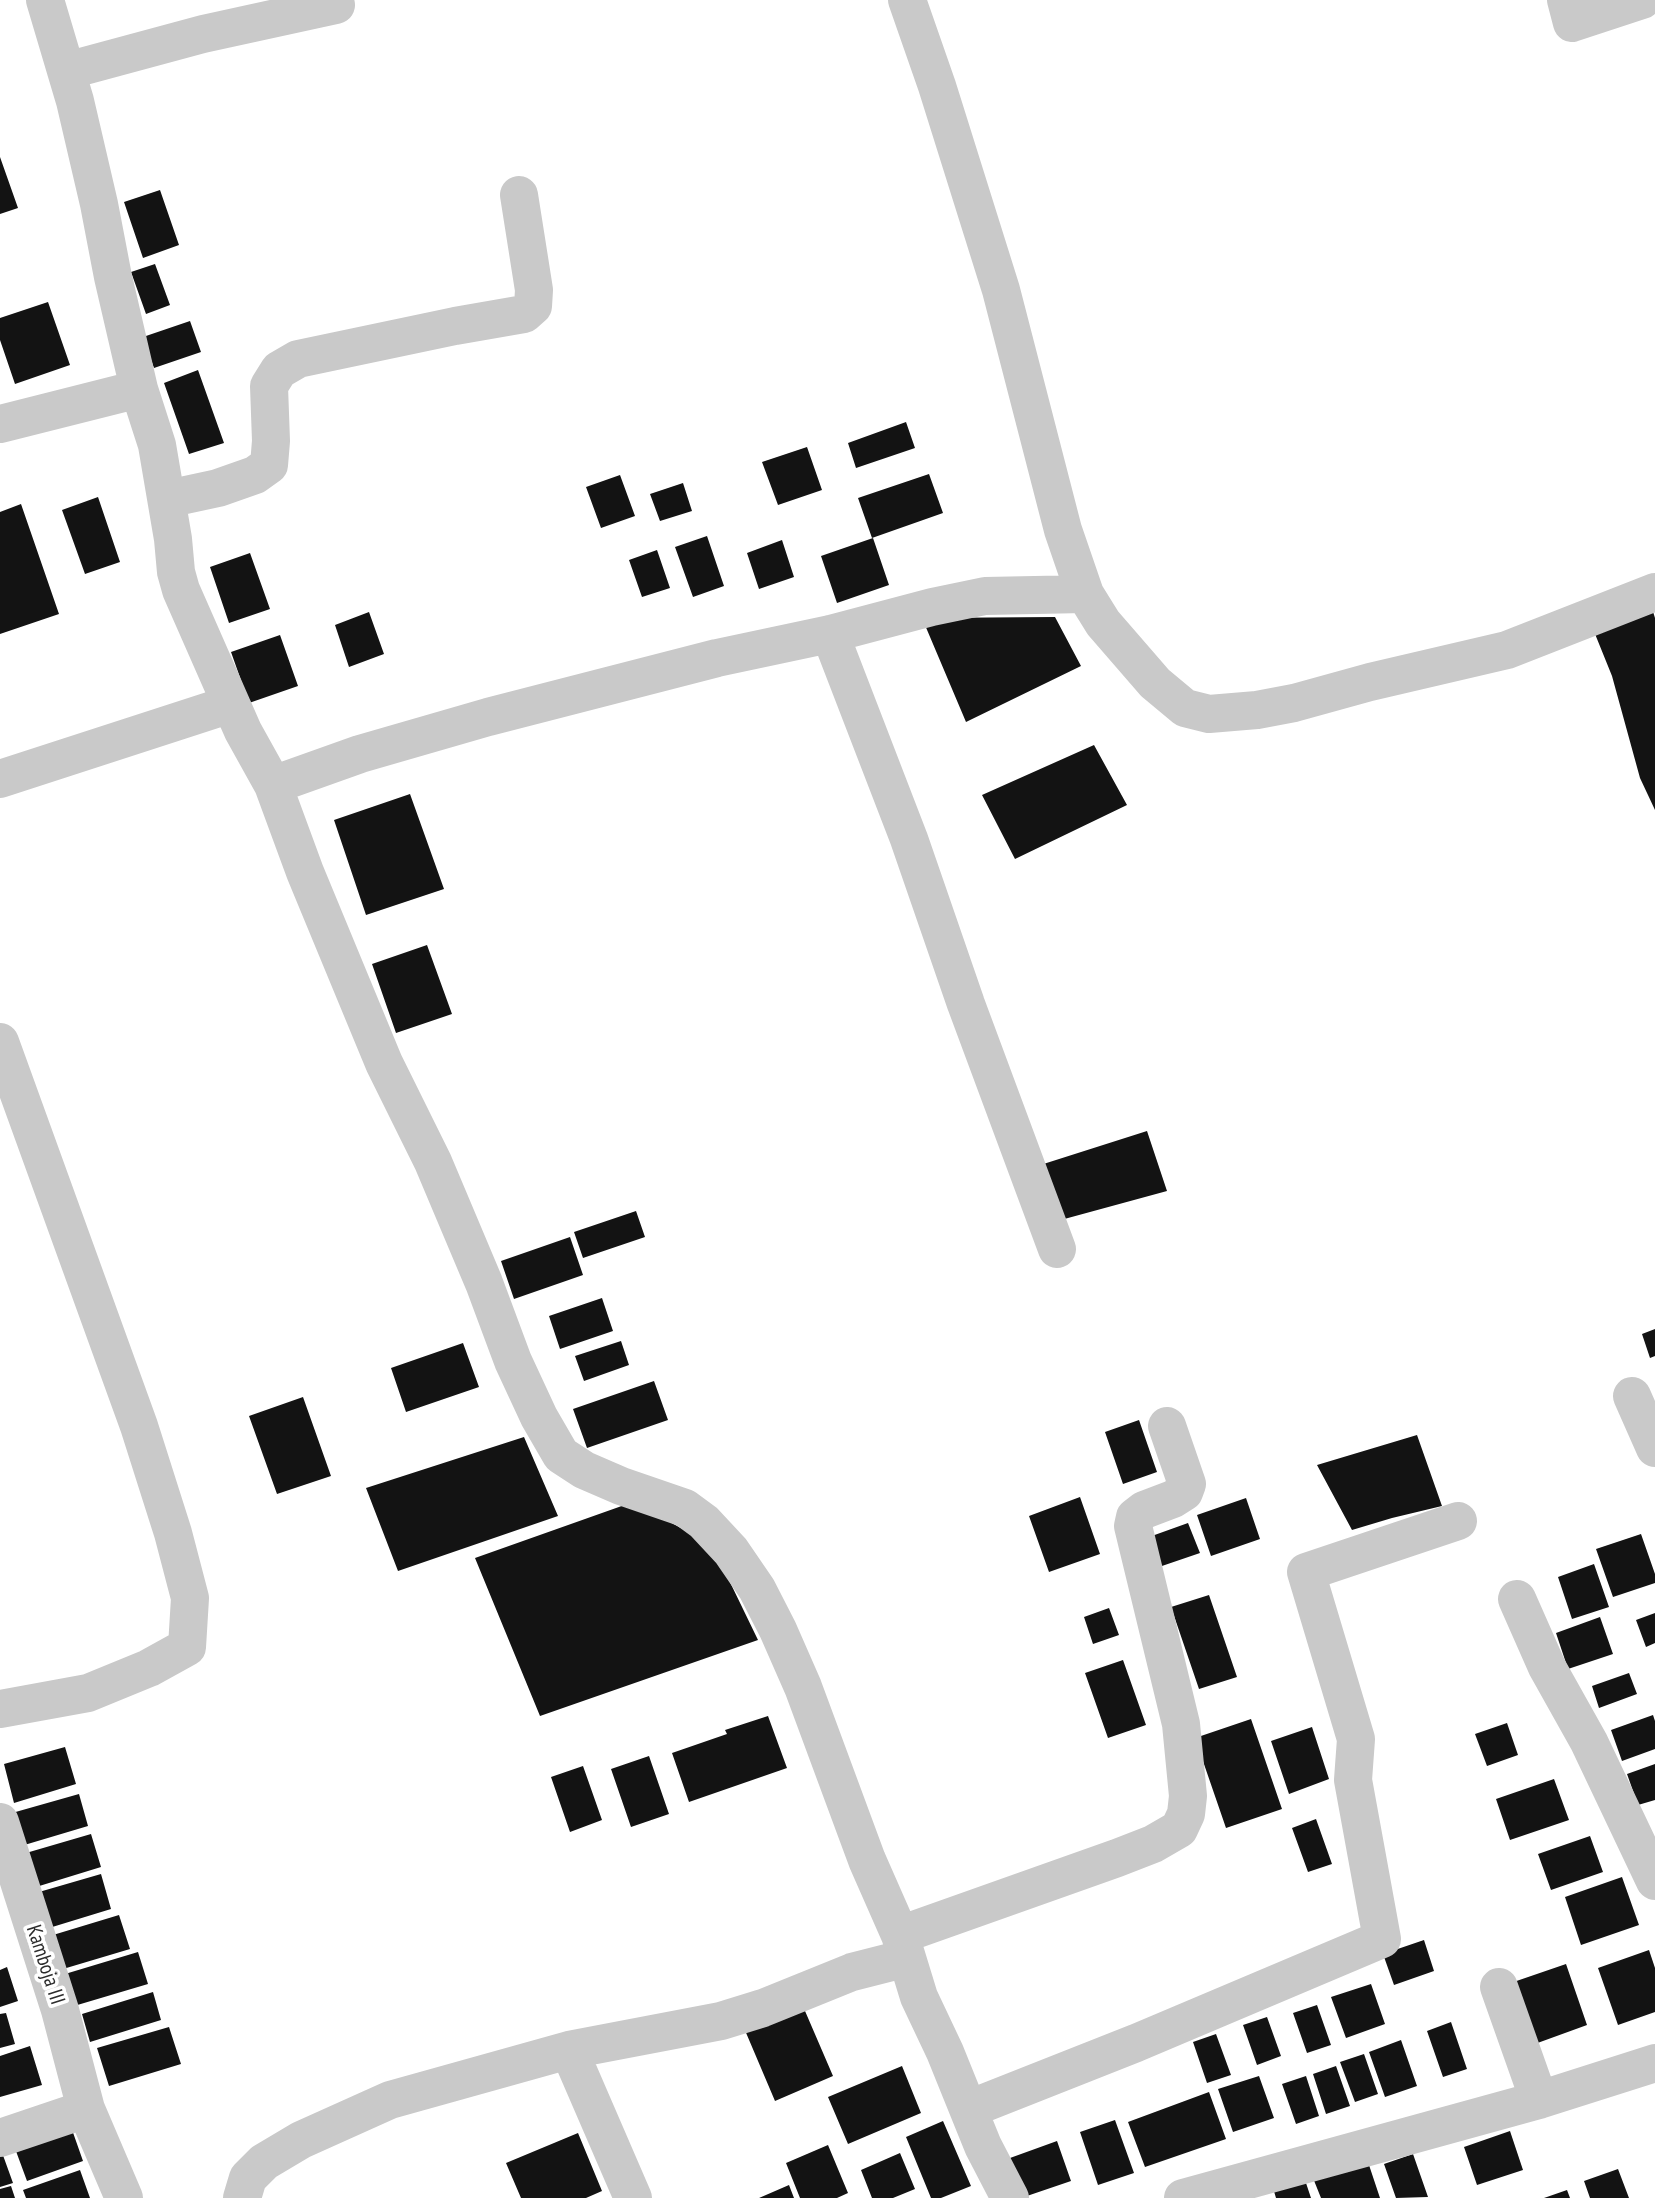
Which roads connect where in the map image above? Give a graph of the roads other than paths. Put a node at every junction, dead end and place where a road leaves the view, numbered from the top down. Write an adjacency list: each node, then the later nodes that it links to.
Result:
1 (45, 0): 6 (street)
2 (907, 0): 12 (street)
3 (1566, 0): 4 (street)
4 (1642, 0)
5 (336, 5): 6 (street)
6 (66, 71): 8 (street)
7 (519, 195): 10 (street)
8 (139, 389): 9 (street); 10 (street)
9 (0, 424)
10 (167, 499): 14 (street)
11 (1655, 592): 12 (street)
12 (1085, 594): 13 (street)
13 (830, 634): 16 (street); 18 (street)
14 (231, 704): 15 (street); 16 (street)
15 (0, 779)
16 (273, 785): 27 (street)
17 (0, 1042): 24 (street)
18 (1057, 1249)
19 (1632, 1396): 21 (street)
20 (1167, 1426): 27 (street)
21 (1655, 1448)
22 (1458, 1521): 33 (street)
23 (1517, 1599): 26 (street)
24 (0, 1709)
25 (0, 1822): 32 (street, Kamboja III)
26 (1655, 1881)
27 (903, 1947): 29 (street); 33 (street)
28 (1499, 1987): 31 (street)
29 (569, 2050): 36 (street); 37 (street)
30 (1655, 2063): 31 (street)
31 (1539, 2101): 39 (street)
32 (86, 2109): 34 (street); 35 (street, Kamboja III)
33 (969, 2109): 38 (street)
34 (0, 2138)
35 (124, 2198)
36 (242, 2198)
37 (633, 2198)
38 (1010, 2198)
39 (1183, 2198)

